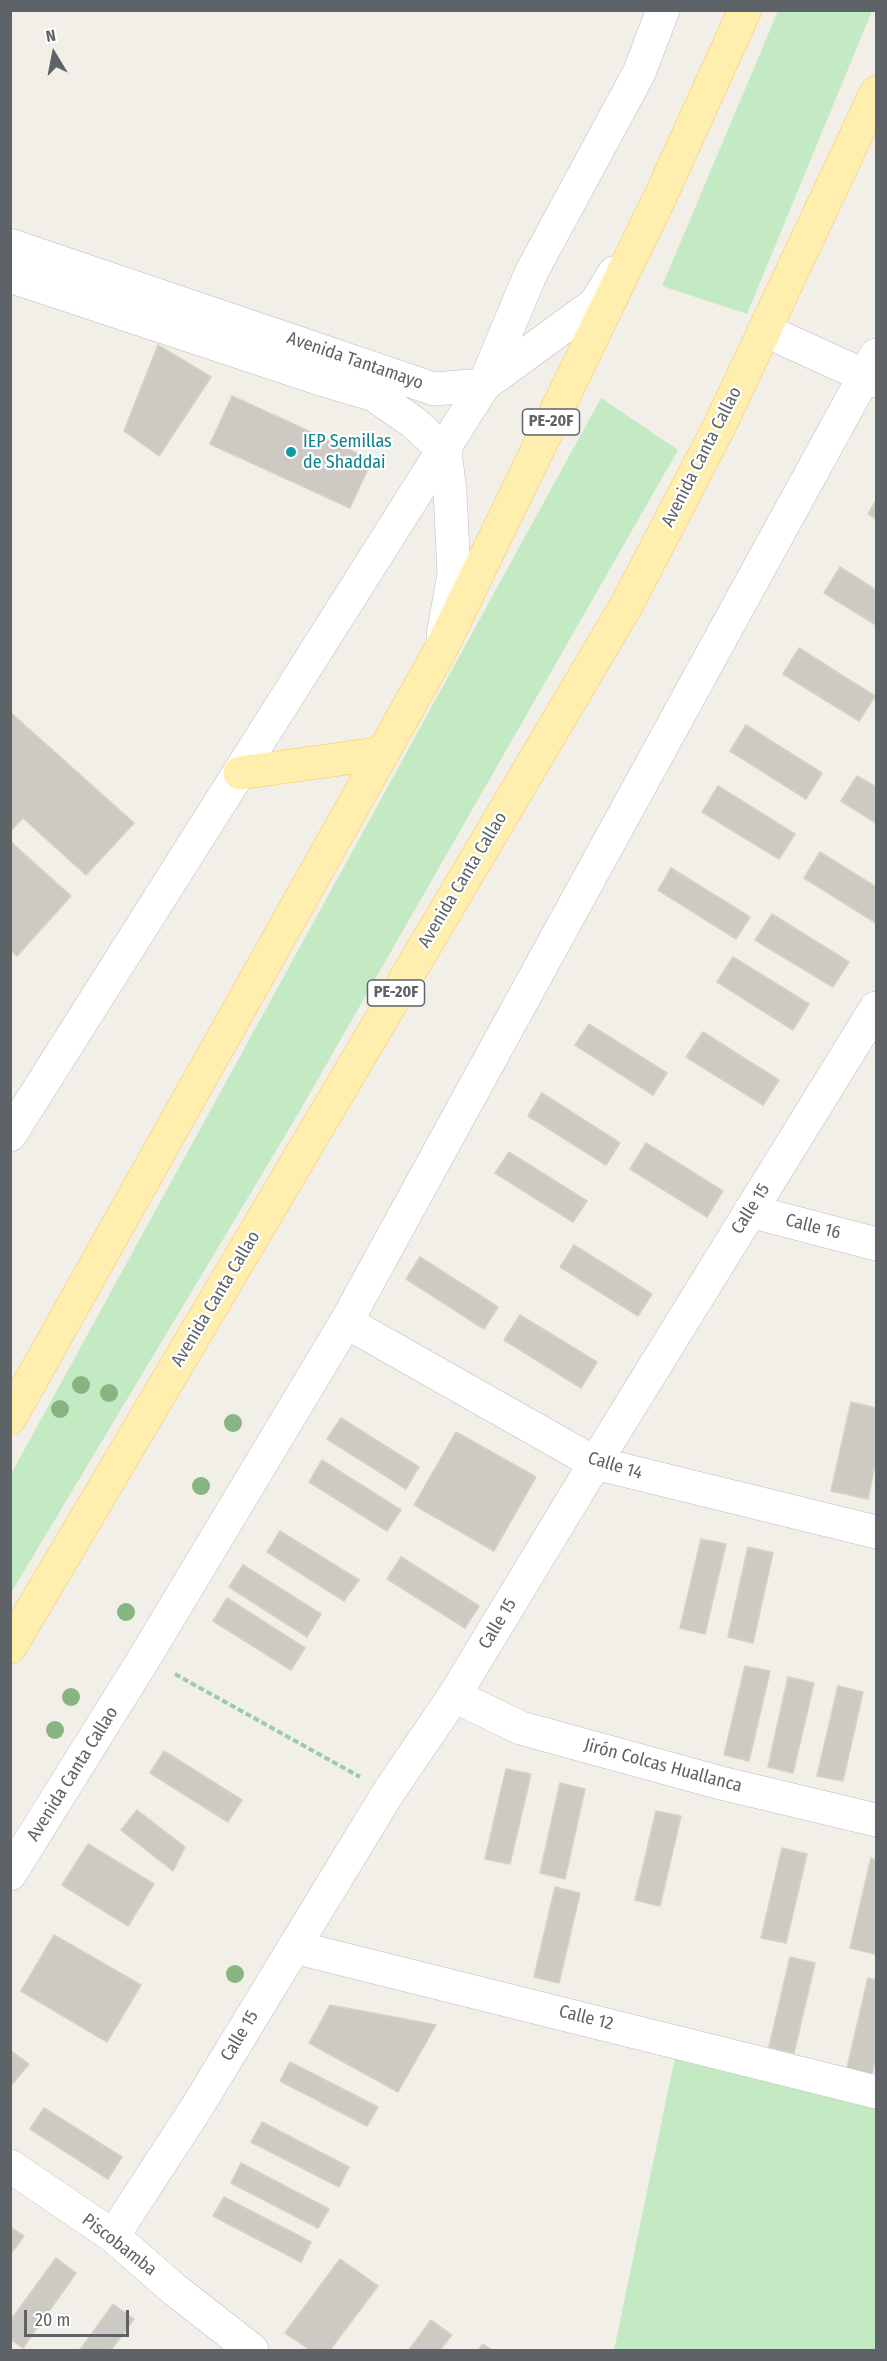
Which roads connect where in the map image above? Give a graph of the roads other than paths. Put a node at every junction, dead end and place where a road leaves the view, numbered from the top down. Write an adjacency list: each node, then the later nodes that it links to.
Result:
1 (663, 10): 9 (street)
2 (745, 10): 4 (main road, PE-20F)
3 (876, 93): 7 (main road, Avenida Canta Callao / PE-20F)
4 (661, 195): 9 (street); 11 (main road, PE-20F)
5 (10, 245): 9 (street, Avenida Tantamayo)
6 (10, 276): 10 (street, Avenida Tantamayo)
7 (764, 330): 8 (street); 22 (main road, Avenida Canta Callao / PE-20F)
8 (873, 371): 18 (street, Avenida Canta Callao)
9 (484, 385): 10 (street)
10 (445, 451): 11 (street); 13 (street)
11 (441, 650): 12 (main road, PE-20F)
12 (383, 753): 13 (main road); 19 (main road, PE-20F)
13 (240, 773): 15 (street)
14 (876, 1008): 16 (street, Calle 15)
15 (11, 1133)
16 (750, 1211): 17 (street, Calle 16); 20 (street, Calle 15)
17 (876, 1244)
18 (346, 1322): 20 (street, Calle 14); 25 (street, Avenida Canta Callao)
19 (10, 1418)
20 (594, 1463): 21 (street, Calle 14); 23 (street, Calle 15)
21 (876, 1532)
22 (10, 1647)
23 (454, 1696): 24 (street, Jirón Colcas Huallanca); 26 (street, Calle 15)
24 (876, 1820)
25 (10, 1874)
26 (294, 1947): 27 (street, Calle 12); 29 (street, Calle 15)
27 (876, 2092)
28 (10, 2166): 29 (street, Piscobamba)
29 (113, 2236): 30 (street, Piscobamba)
30 (252, 2350)

